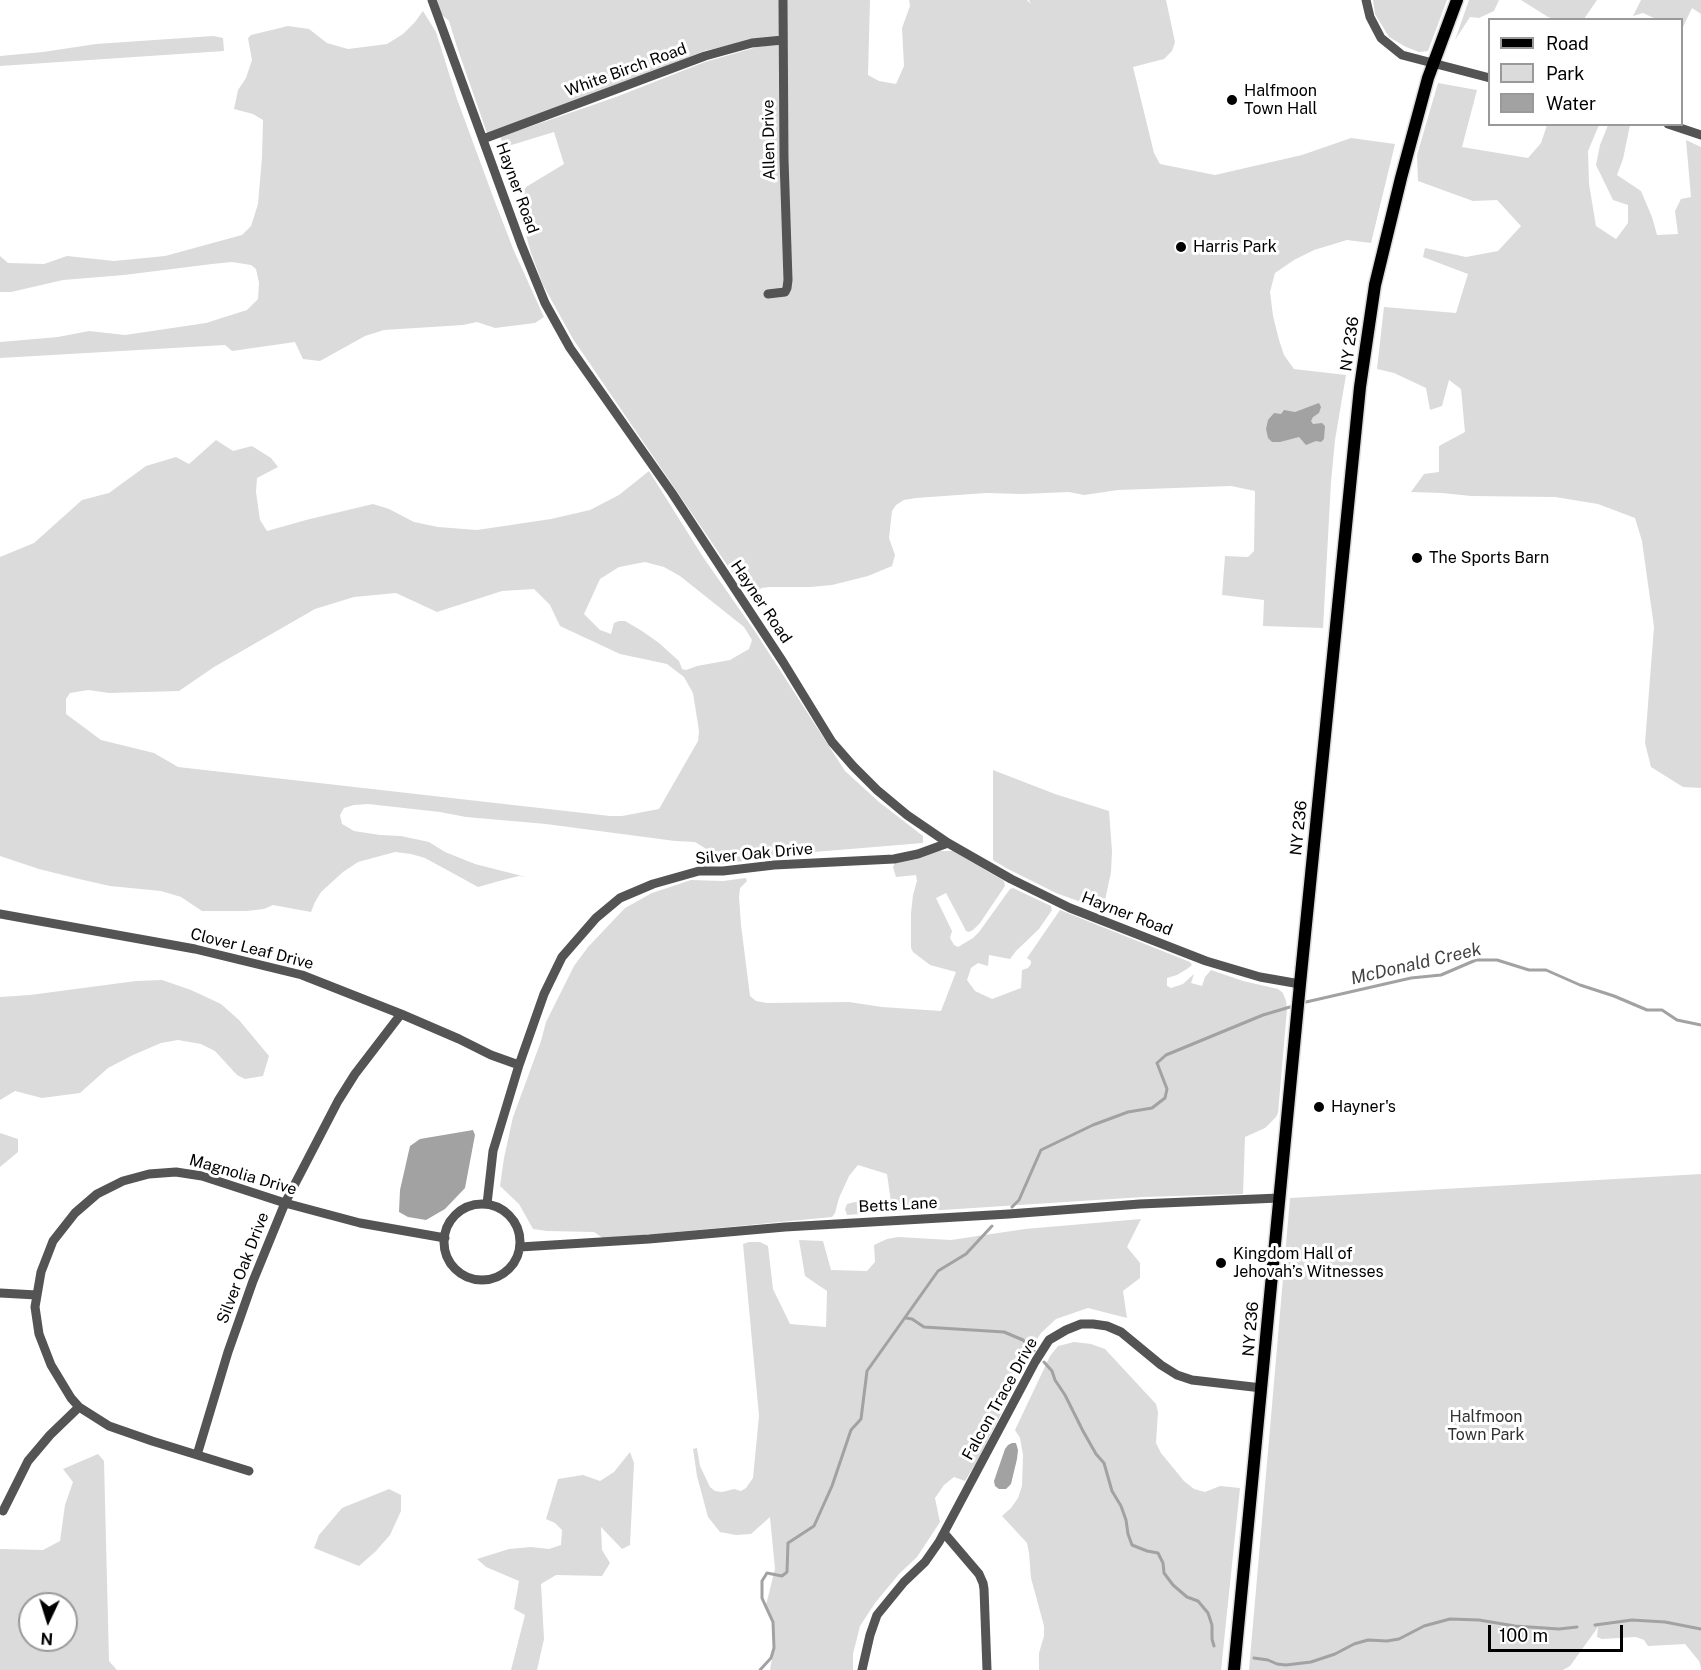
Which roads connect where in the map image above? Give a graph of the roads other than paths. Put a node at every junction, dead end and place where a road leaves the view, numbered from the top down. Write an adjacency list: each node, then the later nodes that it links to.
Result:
1 (432, 0): 10 (street, Hayner Road)
2 (783, 0): 5 (street, Allen Drive)
3 (1366, 0): 6 (street)
4 (1457, 0): 6 (main road, NY 236 / NY 236)
5 (783, 40): 10 (street, White Birch Road); 11 (street, Allen Drive)
6 (1432, 64): 7 (street); 14 (main road, NY 236 / NY 236)
7 (1488, 78)
8 (1674, 126): 9 (street)
9 (1701, 135)
10 (483, 139): 12 (street, Hayner Road)
11 (768, 294)
12 (948, 843): 14 (street, Hayner Road); 16 (street, Silver Oak Drive)
13 (0, 914): 15 (street, Clover Leaf Drive)
14 (1300, 984): 17 (main road, NY 236 / NY 236)
15 (401, 1014): 16 (street, Clover Leaf Drive); 18 (street, Silver Oak Drive)
16 (519, 1065): 19 (street, Silver Oak Drive)
17 (1279, 1198): 21 (street, Betts Lane); 24 (main road, NY 236 / NY 236)
18 (285, 1203): 20 (street, Magnolia Drive); 23 (street, Magnolia Drive); 26 (street, Silver Oak Drive)
19 (487, 1204): 20 (street); 21 (street)
20 (445, 1238): 21 (street)
21 (520, 1246)
22 (0, 1293): 23 (street)
23 (37, 1296): 25 (street, Magnolia Drive)
24 (1262, 1388): 29 (street, Falcon Trace Drive); 32 (main road, NY 236 / NY 236)
25 (79, 1407): 26 (street, Magnolia Drive); 28 (street)
26 (197, 1455): 27 (street, Magnolia Drive)
27 (249, 1471)
28 (3, 1511)
29 (944, 1533): 30 (street, Falcon Trace Drive); 31 (street)
30 (862, 1670)
31 (987, 1670)
32 (1234, 1670)

